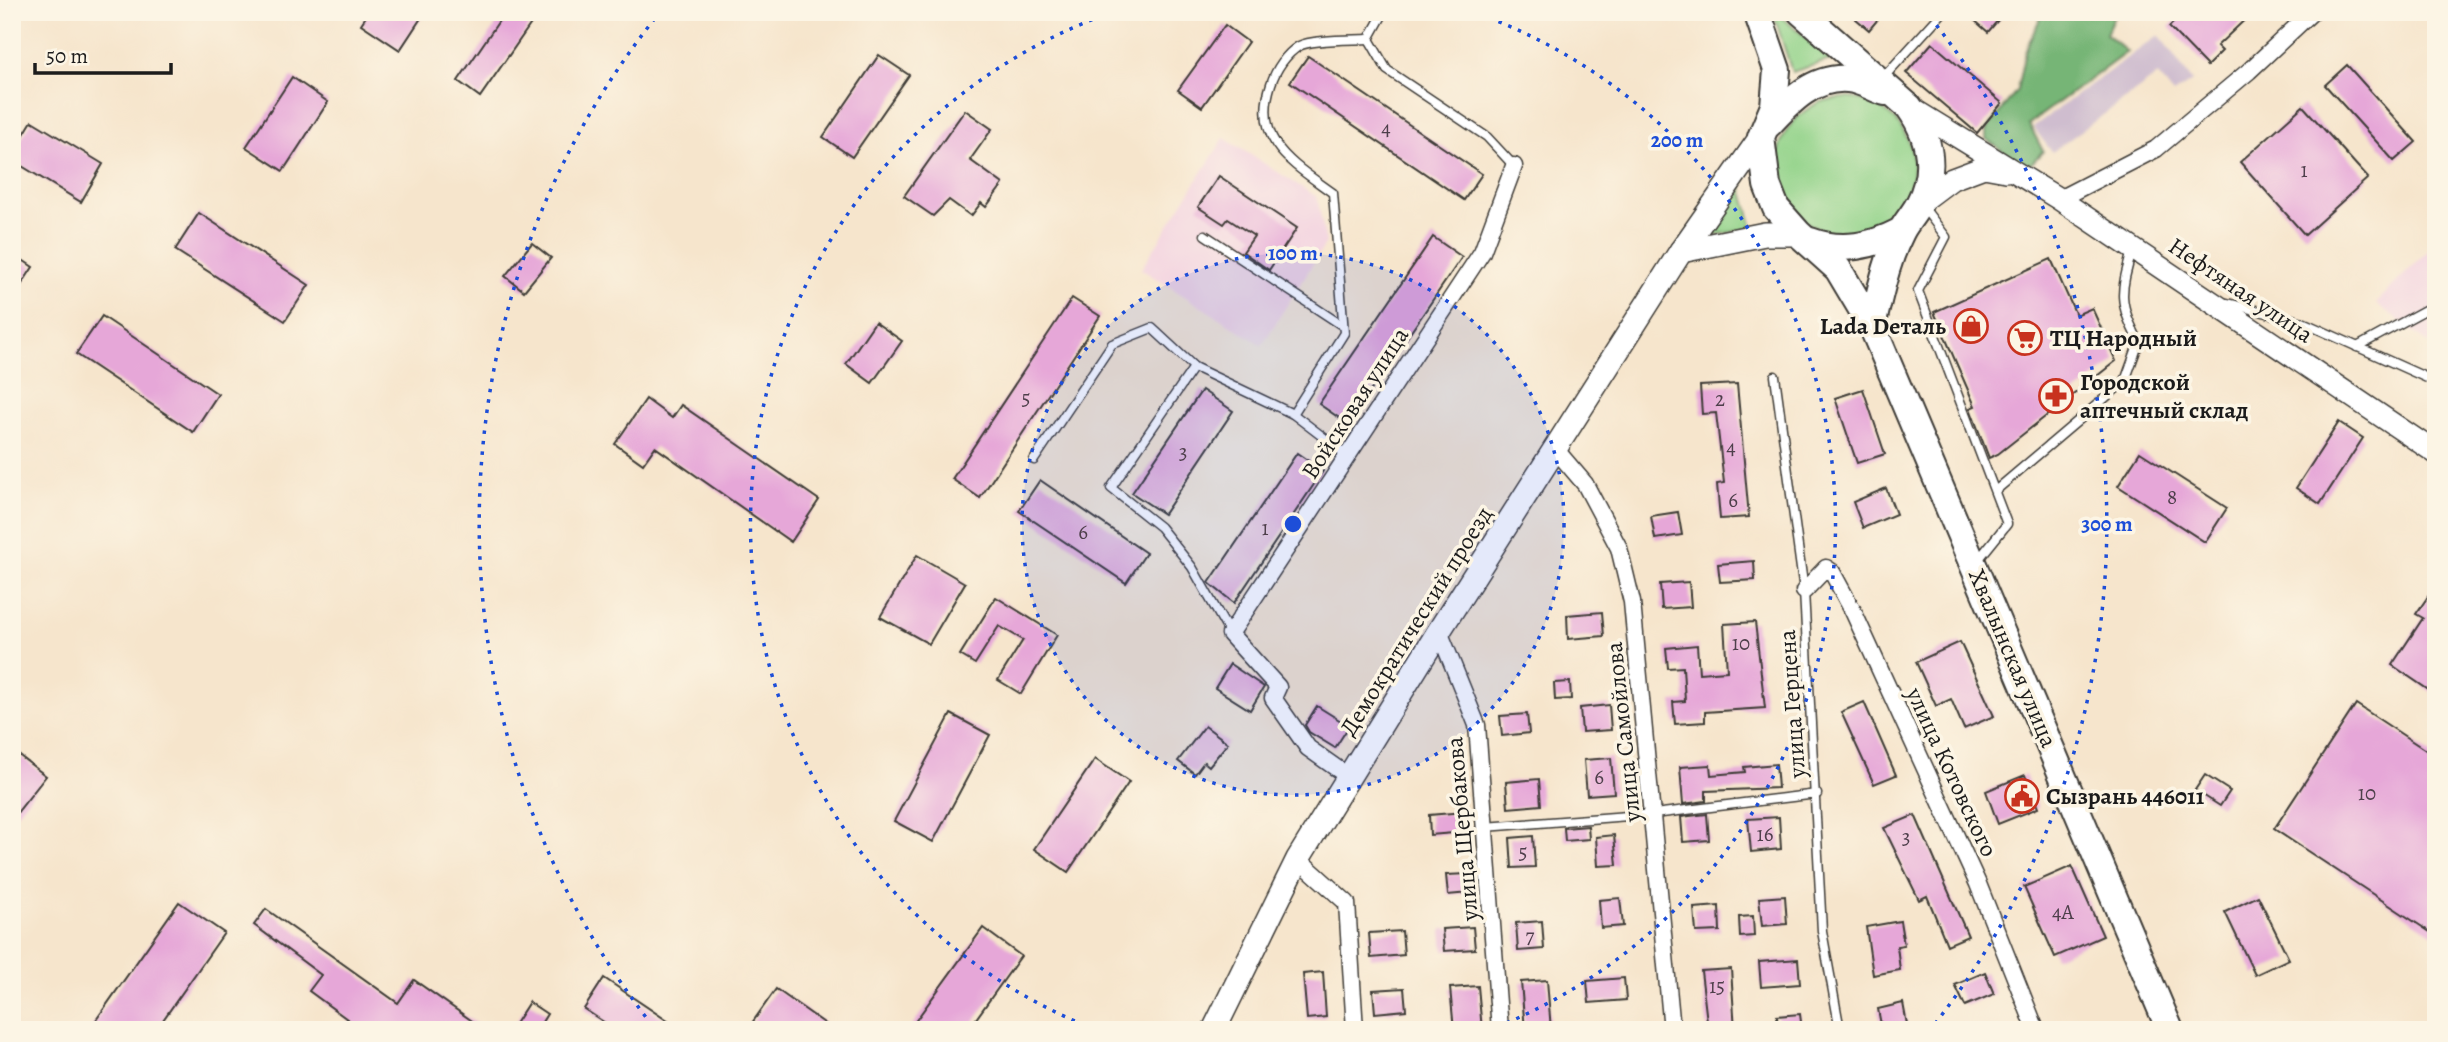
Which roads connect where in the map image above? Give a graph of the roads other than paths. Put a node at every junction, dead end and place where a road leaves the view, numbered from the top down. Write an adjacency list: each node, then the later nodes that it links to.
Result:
1 (1384, 12): 6 (lane)
2 (1757, 12): 8 (main road)
3 (1801, 12): 7 (main road)
4 (1943, 12): 7 (lane)
5 (2312, 12): 11 (street)
6 (1368, 38): 9 (lane); 20 (lane)
7 (1895, 94): 8 (main road); 10 (street, Нефтяная улица); 12 (main road)
8 (1763, 132): 15 (main road); 17 (main road, Демократический проезд)
9 (1514, 166): 29 (street, Войсковая улица)
10 (2015, 173): 11 (street, Нефтяная улица); 12 (street)
11 (2059, 199): 16 (street, Нефтяная улица)
12 (1920, 203): 13 (main road); 31 (lane)
13 (1901, 231): 15 (main road); 21 (main road)
14 (1205, 235): 20 (lane)
15 (1804, 237): 17 (main road); 21 (main road, Хвалынская улица)
16 (2132, 248): 18 (street, Нефтяная улица); 31 (lane)
17 (1681, 251): 27 (main road, Демократический проезд)
18 (2205, 298): 22 (lane); 28 (street, Нефтяная улица)
19 (2436, 304): 22 (lane)
20 (1343, 326): 26 (lane)
21 (1872, 326): 32 (main road, Хвалынская улица)
22 (2357, 347): 25 (lane)
23 (1194, 367): 26 (lane); 30 (lane); 35 (lane)
24 (1774, 376): 33 (lane, улица Герцена)
25 (2436, 382)
26 (1293, 414): 29 (lane)
27 (1556, 450): 34 (main road, Демократический проезд); 38 (street, улица Самойлова)
28 (2436, 453)
29 (1348, 456): 35 (street, Войсковая улица)
30 (1034, 460)
31 (1995, 491): 32 (lane)
32 (1974, 565): 47 (main road, Хвалынская улица)
33 (1804, 591): 37 (lane, улица Герцена); 46 (street, улица Котовского)
34 (1439, 631): 36 (main road, Демократический проезд); 39 (street, улица Щербакова)
35 (1230, 634): 36 (street)
36 (1349, 777): 40 (main road, Демократический проезд)
37 (1817, 794): 38 (lane); 45 (lane, улица Герцена)
38 (1654, 814): 39 (lane); 44 (street, улица Самойлова)
39 (1485, 827): 43 (street, улица Щербакова)
40 (1298, 859): 41 (main road, Демократический проезд); 42 (street)
41 (1214, 1030)
42 (1355, 1030)
43 (1500, 1030)
44 (1672, 1030)
45 (1840, 1030)
46 (2036, 1030)
47 (2170, 1030)

